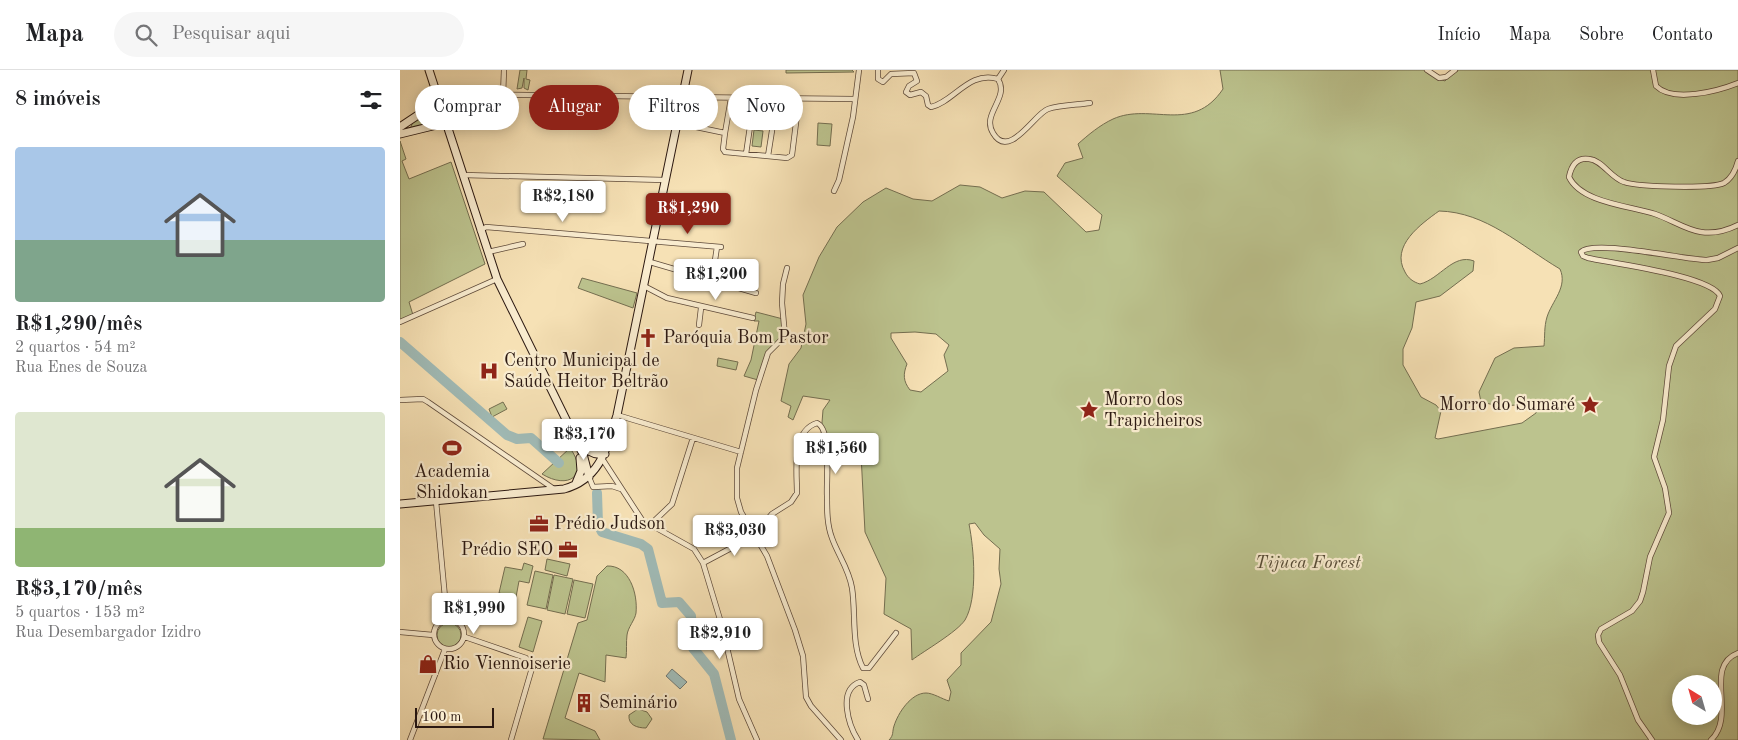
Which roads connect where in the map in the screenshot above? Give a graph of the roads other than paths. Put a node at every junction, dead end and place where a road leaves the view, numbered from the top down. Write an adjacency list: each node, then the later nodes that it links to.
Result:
1 (429, 70): 12 (street)
2 (504, 70): 13 (street)
3 (688, 70): 14 (street)
4 (860, 70): 18 (street)
5 (878, 70): 10 (street)
6 (1004, 70): 10 (street)
7 (1427, 70): 8 (street)
8 (1455, 70)
9 (1653, 70): 11 (street)
10 (998, 79): 19 (street)
11 (1738, 83)
12 (434, 85)
13 (504, 85)
14 (685, 85)
15 (519, 95): 16 (street)
16 (629, 96)
17 (803, 99): 18 (street)
18 (854, 99): 37 (street)
19 (1090, 103)
20 (415, 116): 22 (street)
21 (728, 116): 30 (street)
22 (400, 128)
23 (415, 130): 31 (street)
24 (448, 130): 35 (street)
25 (676, 130): 36 (street)
26 (711, 130): 30 (street)
27 (749, 130): 32 (street)
28 (773, 130): 33 (street)
29 (795, 130): 33 (street)
30 (725, 133): 32 (street)
31 (400, 134)
32 (746, 154): 33 (street)
33 (768, 156)
34 (1738, 161): 38 (street)
35 (463, 175): 36 (street); 39 (street)
36 (666, 180): 40 (street)
37 (834, 190)
38 (1738, 225)
39 (480, 231): 40 (street); 43 (street)
40 (654, 241): 44 (street); 47 (street)
41 (523, 244): 43 (street)
42 (1738, 248): 82 (street)
43 (488, 252): 46 (street)
44 (650, 262): 47 (street); 48 (street)
45 (787, 268): 58 (street)
46 (497, 278): 52 (street); 56 (street)
47 (712, 280): 49 (street)
48 (644, 286): 50 (street); 55 (street)
49 (756, 293)
50 (702, 308): 51 (street); 53 (street)
51 (753, 318)
52 (400, 322)
53 (699, 325)
54 (400, 400): 63 (street)
55 (617, 415): 57 (street); 59 (street)
56 (573, 436): 59 (street); 60 (street); 61 (street)
57 (693, 438): 58 (street); 66 (street)
58 (741, 452): 67 (street)
59 (604, 457): 60 (street); 62 (street)
60 (589, 477): 61 (street); 62 (street)
61 (573, 486): 63 (street)
62 (621, 489): 66 (street)
63 (556, 490): 64 (street)
64 (436, 501): 65 (street); 69 (street)
65 (400, 504)
66 (650, 526): 68 (street)
67 (754, 534): 68 (street); 71 (street); 80 (street)
68 (703, 562): 79 (street)
69 (447, 619): 72 (street); 73 (street)
70 (400, 632): 72 (street)
71 (896, 633)
72 (433, 635): 74 (street)
73 (465, 637): 74 (street); 78 (street)
74 (445, 649): 77 (street)
75 (1738, 653): 83 (street)
76 (868, 700): 81 (street)
77 (410, 740)
78 (511, 740)
79 (757, 740)
80 (841, 740)
81 (858, 740)
82 (1652, 740)
83 (1711, 740)

